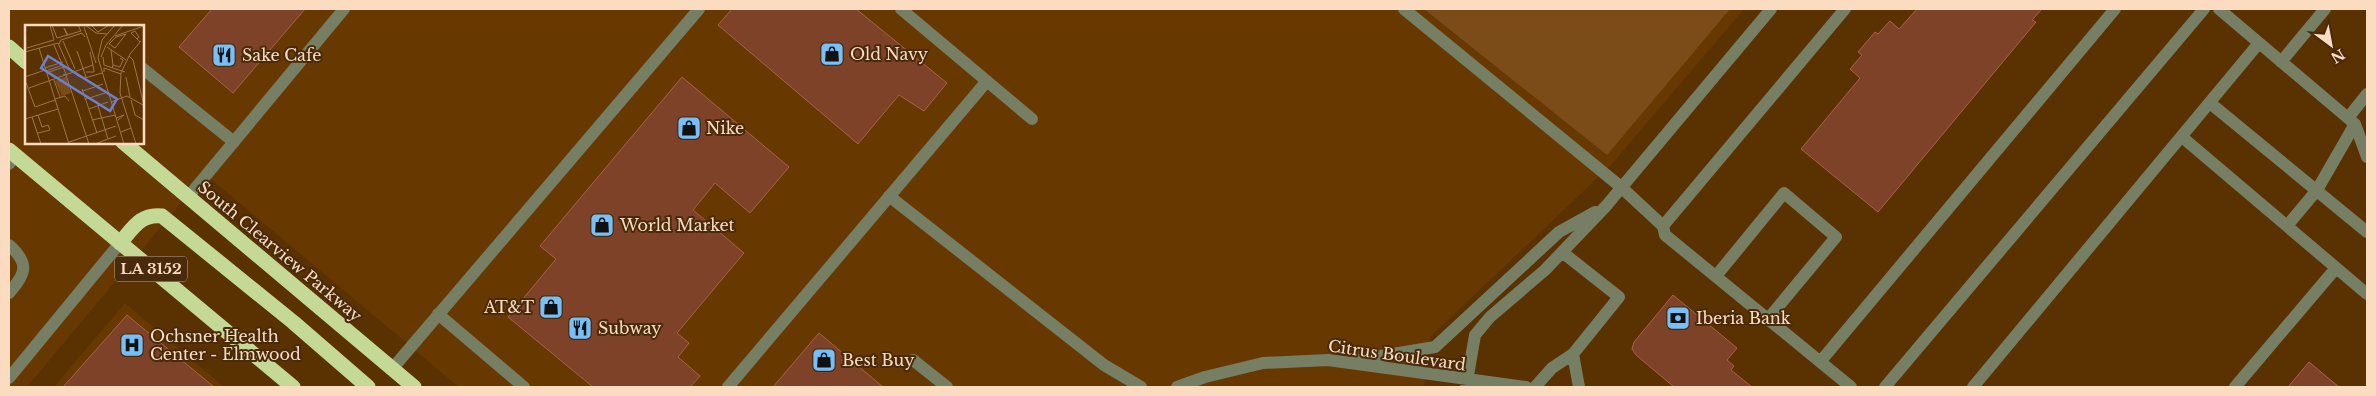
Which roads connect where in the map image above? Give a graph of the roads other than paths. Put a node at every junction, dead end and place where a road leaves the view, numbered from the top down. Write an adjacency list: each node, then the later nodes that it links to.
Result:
1 (344, 9): 22 (street)
2 (699, 9): 41 (street)
3 (901, 9): 16 (street)
4 (1404, 9): 26 (street)
5 (1771, 9): 26 (street)
6 (1845, 9): 31 (street)
7 (2204, 9): 63 (street)
8 (2325, 9): 14 (street)
9 (2224, 10): 11 (street)
10 (2110, 11): 46 (street)
11 (2259, 43): 14 (street); 18 (street)
12 (9, 47): 13 (highway)
13 (25, 61)
14 (2282, 62): 20 (street)
15 (144, 70): 22 (street)
16 (987, 81): 19 (street); 28 (street)
17 (2367, 94): 20 (street)
18 (2210, 103): 21 (street); 27 (street)
19 (1032, 119)
20 (2357, 123): 25 (street); 27 (street)
21 (2182, 136): 32 (street); 64 (street)
22 (234, 142): 29 (street)
23 (124, 144): 29 (highway, South Clearview Parkway)
24 (11, 157): 34 (highway, LA 3152)
25 (2367, 157)
26 (1621, 187): 30 (street); 31 (street)
27 (2317, 190): 32 (street); 33 (street)
28 (889, 196): 55 (street); 57 (street)
29 (188, 198): 48 (highway, South Clearview Parkway)
30 (1606, 206): 36 (street); 45 (street)
31 (1663, 226): 38 (street)
32 (2287, 226): 37 (street)
33 (2367, 232)
34 (120, 243): 47 (street); 51 (highway, LA 3152); 52 (highway)
35 (9, 245): 39 (street)
36 (1562, 252): 43 (street); 50 (street)
37 (2336, 268): 40 (street); 65 (street)
38 (1716, 276): 42 (street); 42 (street)
39 (9, 293)
40 (2367, 294)
41 (438, 314): 48 (street); 54 (street)
42 (1768, 319): 46 (street)
43 (1573, 354): 60 (street); 61 (street)
44 (913, 360): 56 (street)
45 (1344, 362): 50 (street, Citrus Boulevard); 58 (street, Citrus Boulevard)
46 (1820, 362): 62 (street)
47 (13, 363): 49 (street)
48 (392, 369): 53 (highway, South Clearview Parkway)
49 (9, 378)
50 (1467, 384): 59 (street, Citrus Boulevard)
51 (293, 387)
52 (368, 387)
53 (414, 387)
54 (524, 387)
55 (728, 387)
56 (946, 387)
57 (1141, 387)
58 (1177, 387)
59 (1526, 387)
60 (1534, 387)
61 (1579, 387)
62 (1850, 387)
63 (1885, 387)
64 (1973, 387)
65 (2235, 387)

